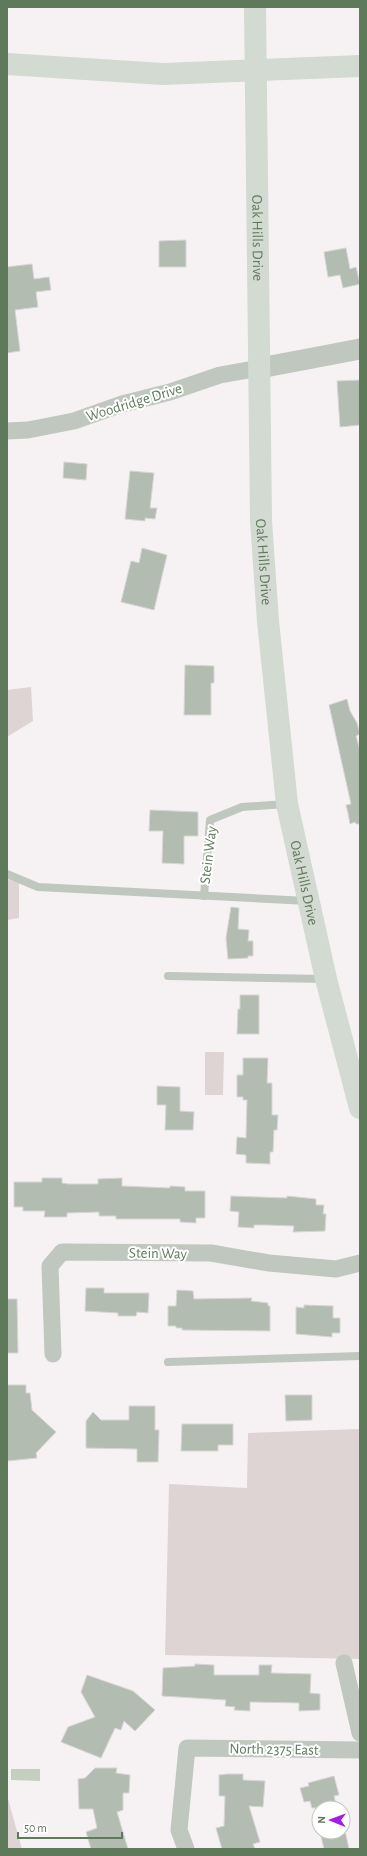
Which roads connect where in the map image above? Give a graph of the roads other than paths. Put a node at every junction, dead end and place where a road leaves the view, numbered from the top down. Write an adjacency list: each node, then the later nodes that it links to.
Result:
1 (255, 7): 4 (main road, Oak Hills Drive)
2 (7, 64): 4 (main road)
3 (360, 66): 4 (main road)
4 (257, 71): 6 (main road, Oak Hills Drive)
5 (360, 348): 6 (street)
6 (260, 368): 7 (street, Woodridge Drive); 8 (main road, Oak Hills Drive)
7 (7, 431)
8 (287, 804): 10 (lane, Stein Way); 11 (main road, Oak Hills Drive)
9 (7, 874): 10 (lane)
10 (204, 896): 11 (lane)
11 (309, 901): 13 (main road, Oak Hills Drive)
12 (168, 976): 13 (lane)
13 (326, 979): 14 (main road, Oak Hills Drive)
14 (360, 1108)
15 (360, 1264): 16 (street, Stein Way)
16 (53, 1354)
17 (360, 1356): 18 (lane)
18 (168, 1362)
19 (344, 1662): 20 (street)
20 (360, 1733)
21 (360, 1750): 22 (street, North 2375 East)
22 (186, 1849)

